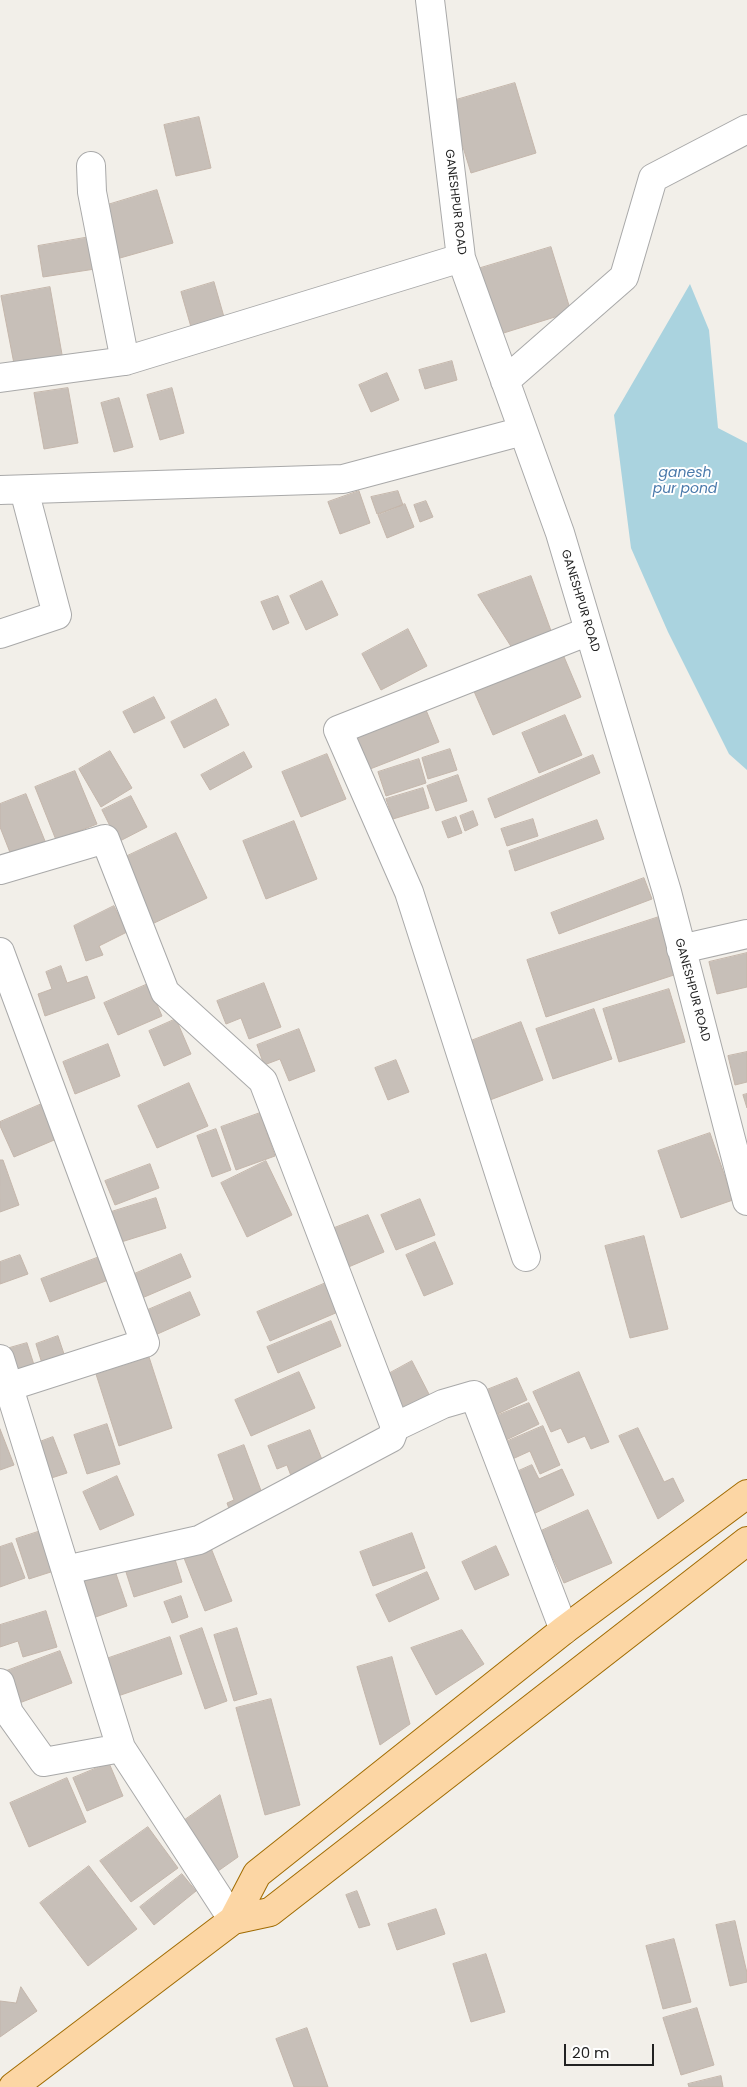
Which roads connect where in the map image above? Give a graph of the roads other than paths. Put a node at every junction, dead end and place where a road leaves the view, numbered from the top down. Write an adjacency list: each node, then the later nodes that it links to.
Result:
1 (430, 0): 4 (street, GANESHPUR ROAD)
2 (747, 130): 7 (street)
3 (91, 166): 5 (street)
4 (461, 258): 5 (street); 7 (street, GANESHPUR ROAD)
5 (125, 361): 6 (street)
6 (0, 378)
7 (505, 381): 8 (street, GANESHPUR ROAD)
8 (523, 431): 9 (street); 10 (street, GANESHPUR ROAD)
9 (12, 490): 11 (street)
10 (589, 631): 14 (street, GANESHPUR ROAD); 17 (street)
11 (0, 634)
12 (0, 870): 20 (street)
13 (747, 934): 14 (street)
14 (681, 948): 16 (street, GANESHPUR ROAD)
15 (0, 952): 19 (street)
16 (747, 1202)
17 (526, 1257)
18 (0, 1359): 19 (street)
19 (8, 1387): 23 (street)
20 (395, 1427): 23 (street); 24 (street)
21 (747, 1494): 24 (main road)
22 (747, 1541): 27 (main road)
23 (66, 1570): 26 (street)
24 (564, 1630): 27 (main road)
25 (0, 1683): 26 (street)
26 (121, 1748): 27 (street)
27 (233, 1920): 28 (main road)
28 (13, 2087)

